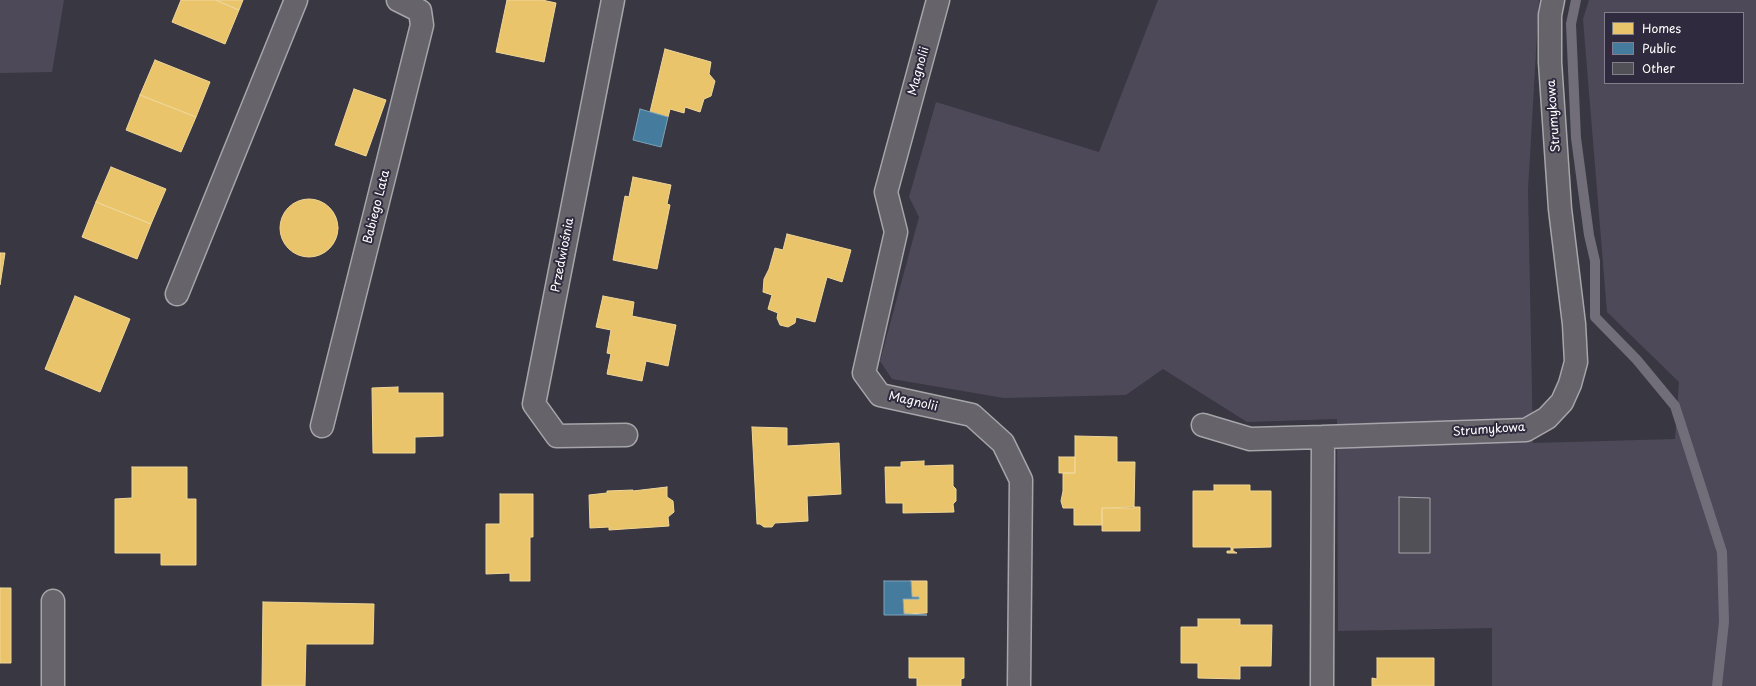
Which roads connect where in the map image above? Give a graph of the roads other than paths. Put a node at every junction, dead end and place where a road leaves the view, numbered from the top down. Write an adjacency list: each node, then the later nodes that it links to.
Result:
1 (296, 0): 6 (street)
2 (398, 0): 8 (street, Babiego Lata)
3 (613, 0): 9 (street, Przedwiośnia)
4 (938, 0): 13 (street, Magnolii)
5 (1553, 0): 10 (street, Strumykowa)
6 (177, 294)
7 (1203, 425): 10 (street, Strumykowa)
8 (322, 426)
9 (626, 435)
10 (1323, 437): 14 (street)
11 (53, 601): 12 (street)
12 (53, 686)
13 (1019, 686)
14 (1322, 686)

